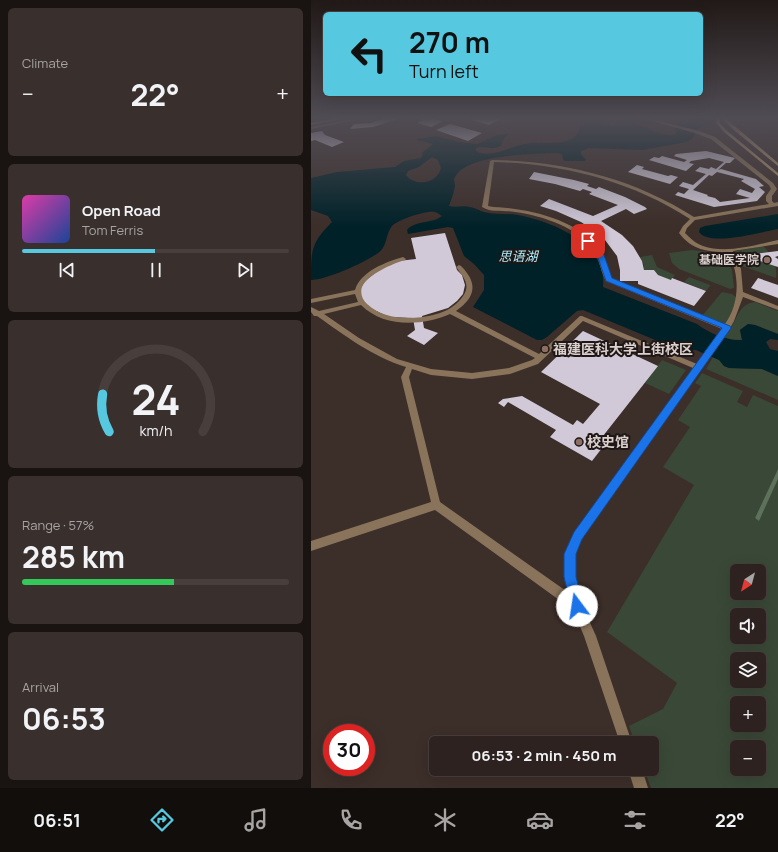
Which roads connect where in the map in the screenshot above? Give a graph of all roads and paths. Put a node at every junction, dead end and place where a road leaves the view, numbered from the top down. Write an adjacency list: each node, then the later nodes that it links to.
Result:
1 (733, 154): 8 (street)
2 (752, 154): 7 (main road)
3 (760, 154): 6 (main road)
4 (764, 154): 5 (main road)
5 (778, 165)
6 (778, 170)
7 (778, 175)
8 (776, 205): 9 (street)
9 (693, 219): 11 (street); 21 (street)
10 (778, 242): 11 (street)
11 (730, 251): 15 (street)
12 (403, 259): 14 (street)
13 (459, 267): 20 (street)
14 (358, 291): 16 (street); 17 (street)
15 (739, 294): 18 (street); 21 (street)
16 (311, 302)
17 (362, 302): 19 (street); 20 (street)
18 (778, 308)
19 (313, 311): 23 (street)
20 (451, 311): 22 (street)
21 (725, 330): 24 (street)
22 (540, 357): 23 (street); 24 (street)
23 (410, 366): 25 (street)
24 (697, 367): 27 (street)
25 (436, 505): 26 (street); 27 (street)
26 (311, 546)
27 (577, 606): 28 (street)
28 (624, 736)
29 (637, 776): 30 (street)
30 (641, 788)

